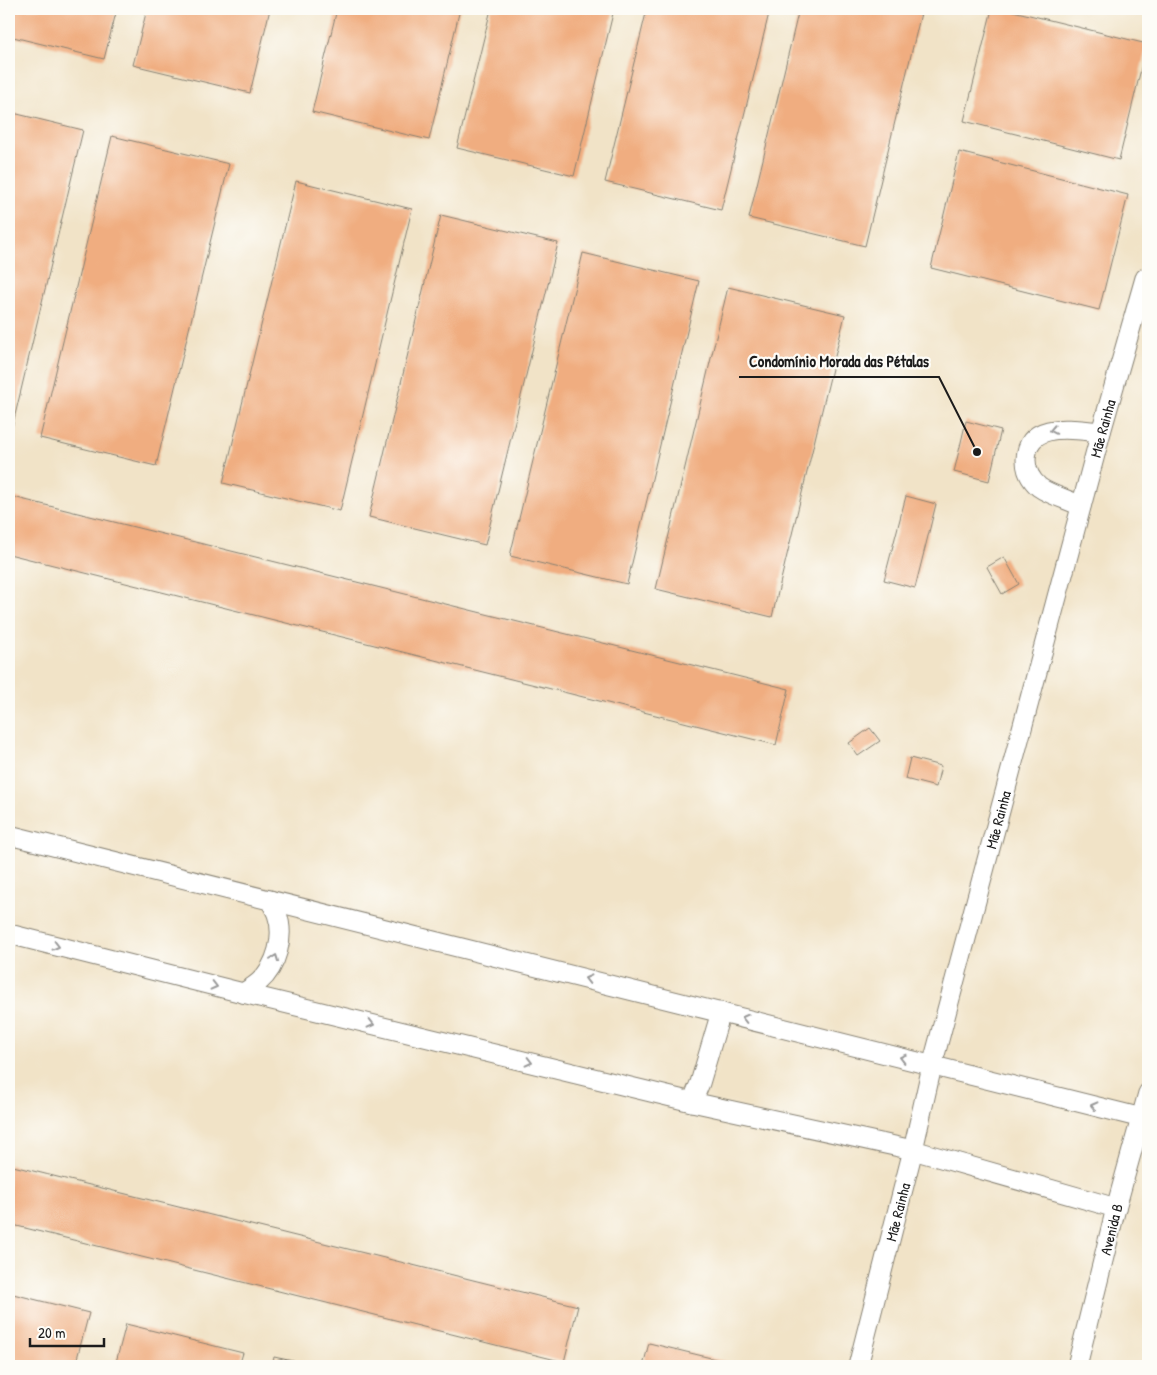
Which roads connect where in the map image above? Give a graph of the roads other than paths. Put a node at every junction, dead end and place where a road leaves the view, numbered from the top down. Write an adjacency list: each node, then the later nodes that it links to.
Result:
1 (1147, 275): 2 (street, Mãe Rainha)
2 (1101, 432): 3 (street, Mãe Rainha); 3 (street, one-way to 3)
3 (1081, 506): 9 (street, Mãe Rainha)
4 (9, 835): 5 (street)
5 (270, 900): 7 (street, one-way to 5); 8 (street, one-way to 5)
6 (9, 934): 7 (street, one-way to 7)
7 (243, 993): 11 (street, one-way to 11)
8 (721, 1012): 9 (street, one-way to 8); 11 (street)
9 (932, 1066): 12 (street, one-way to 9); 13 (street, Mãe Rainha)
10 (1148, 1093): 12 (street, Avenida B)
11 (692, 1102): 13 (street)
12 (1142, 1118): 14 (street, Avenida B)
13 (914, 1150): 14 (street); 15 (street, Mãe Rainha)
14 (1116, 1208): 16 (street, Avenida B)
15 (858, 1366)
16 (1077, 1366)

